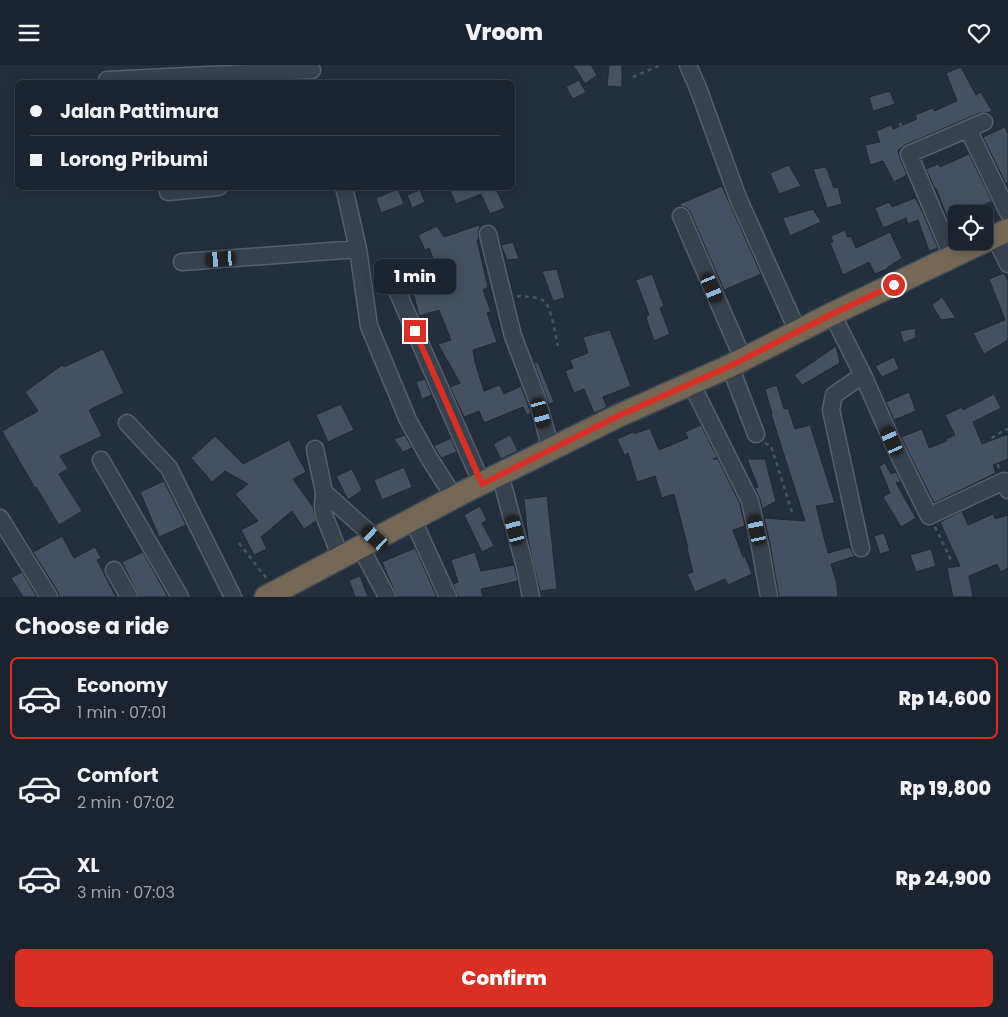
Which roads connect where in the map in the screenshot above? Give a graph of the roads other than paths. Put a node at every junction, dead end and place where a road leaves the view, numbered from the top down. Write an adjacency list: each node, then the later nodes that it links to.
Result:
1 (688, 65): 19 (street)
2 (313, 72): 3 (street)
3 (107, 80)
4 (984, 122): 5 (street)
5 (968, 129): 9 (street); 14 (street)
6 (188, 190): 8 (street)
7 (345, 190): 13 (street)
8 (168, 192)
9 (1008, 212)
10 (681, 216): 20 (street)
11 (1001, 233): 14 (highway); 16 (street)
12 (488, 234): 26 (street)
13 (358, 249): 15 (street); 31 (street)
14 (952, 256): 18 (highway)
15 (182, 262)
16 (1008, 264)
17 (387, 268): 28 (street)
18 (832, 314): 19 (highway); 21 (street)
19 (798, 332): 20 (highway)
20 (736, 363): 22 (highway); 24 (street)
21 (863, 375): 29 (street); 35 (street)
22 (691, 383): 26 (highway); 46 (street)
23 (127, 423): 42 (street)
24 (756, 434)
25 (315, 449): 30 (street)
26 (551, 449): 28 (highway)
27 (101, 460): 41 (street)
28 (491, 479): 31 (highway); 45 (street)
29 (1006, 485)
30 (324, 492): 34 (street); 36 (street)
31 (454, 497): 33 (highway)
32 (0, 518): 39 (street)
33 (413, 519): 34 (highway); 44 (street)
34 (368, 542): 36 (highway); 43 (street)
35 (861, 548)
36 (341, 557): 38 (highway)
37 (114, 570): 40 (street)
38 (271, 594)
39 (49, 597)
40 (129, 597)
41 (180, 597)
42 (233, 597)
43 (387, 597)
44 (448, 597)
45 (531, 597)
46 (769, 597)

